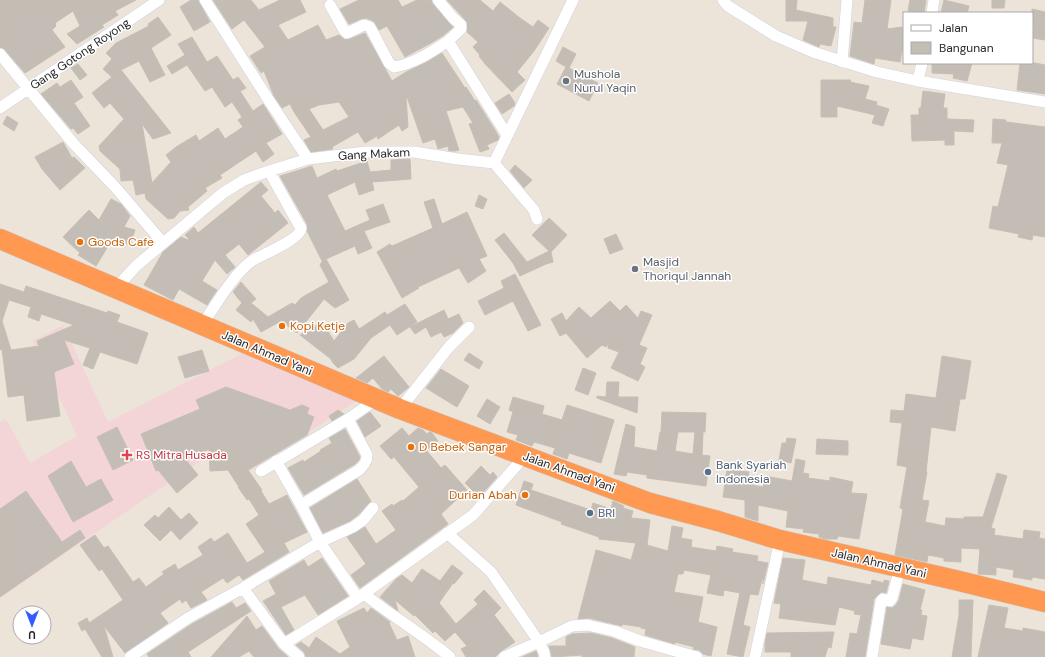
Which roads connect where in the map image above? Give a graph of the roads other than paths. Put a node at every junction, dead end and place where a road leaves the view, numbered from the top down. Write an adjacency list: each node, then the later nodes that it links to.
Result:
1 (160, 0): 15 (street, Gang Gotong Royong)
2 (205, 0): 19 (street)
3 (438, 0): 10 (street)
4 (574, 0): 18 (street)
5 (723, 0): 12 (street)
6 (847, 0): 12 (street)
7 (934, 0): 9 (street)
8 (331, 2): 10 (street)
9 (932, 12)
10 (448, 41): 18 (street)
11 (0, 54): 15 (street)
12 (842, 62): 14 (street)
13 (922, 64): 14 (street)
14 (918, 82): 16 (street)
15 (28, 90): 17 (street, Gang Gotong Royong); 24 (street)
16 (1045, 102)
17 (0, 108)
18 (507, 135): 20 (street)
19 (308, 159): 20 (street, Gang Makam); 21 (street, Gang Makam)
20 (494, 163): 22 (street)
21 (269, 171): 24 (street, Gang Makam); 26 (street)
22 (537, 219)
23 (0, 239): 25 (highway, Jalan Ahmad Yani)
24 (163, 243): 25 (street, Gang Makam)
25 (115, 288): 26 (highway, Jalan Ahmad Yani)
26 (202, 325): 28 (highway, Jalan Ahmad Yani)
27 (469, 327): 29 (street)
28 (377, 399): 29 (highway, Jalan Ahmad Yani); 30 (street)
29 (400, 409): 31 (highway, Jalan Ahmad Yani)
30 (348, 419): 32 (street); 34 (street)
31 (525, 456): 36 (street); 37 (highway, Jalan Ahmad Yani)
32 (276, 461): 33 (street); 34 (street)
33 (261, 470)
34 (301, 505): 38 (street)
35 (373, 508): 38 (street)
36 (447, 533): 41 (street); 43 (street)
37 (780, 540): 39 (highway, Jalan Ahmad Yani); 51 (street)
38 (320, 542): 40 (street); 41 (street)
39 (900, 568): 42 (highway, Jalan Ahmad Yani); 52 (street)
40 (243, 588): 44 (street); 45 (street)
41 (361, 596): 44 (street); 47 (street)
42 (1045, 602)
43 (539, 642): 48 (street); 49 (street); 50 (street)
44 (284, 644): 46 (street)
45 (135, 656)
46 (299, 657)
47 (450, 657)
48 (504, 657)
49 (545, 657)
50 (697, 657)
51 (755, 657)
52 (872, 657)

